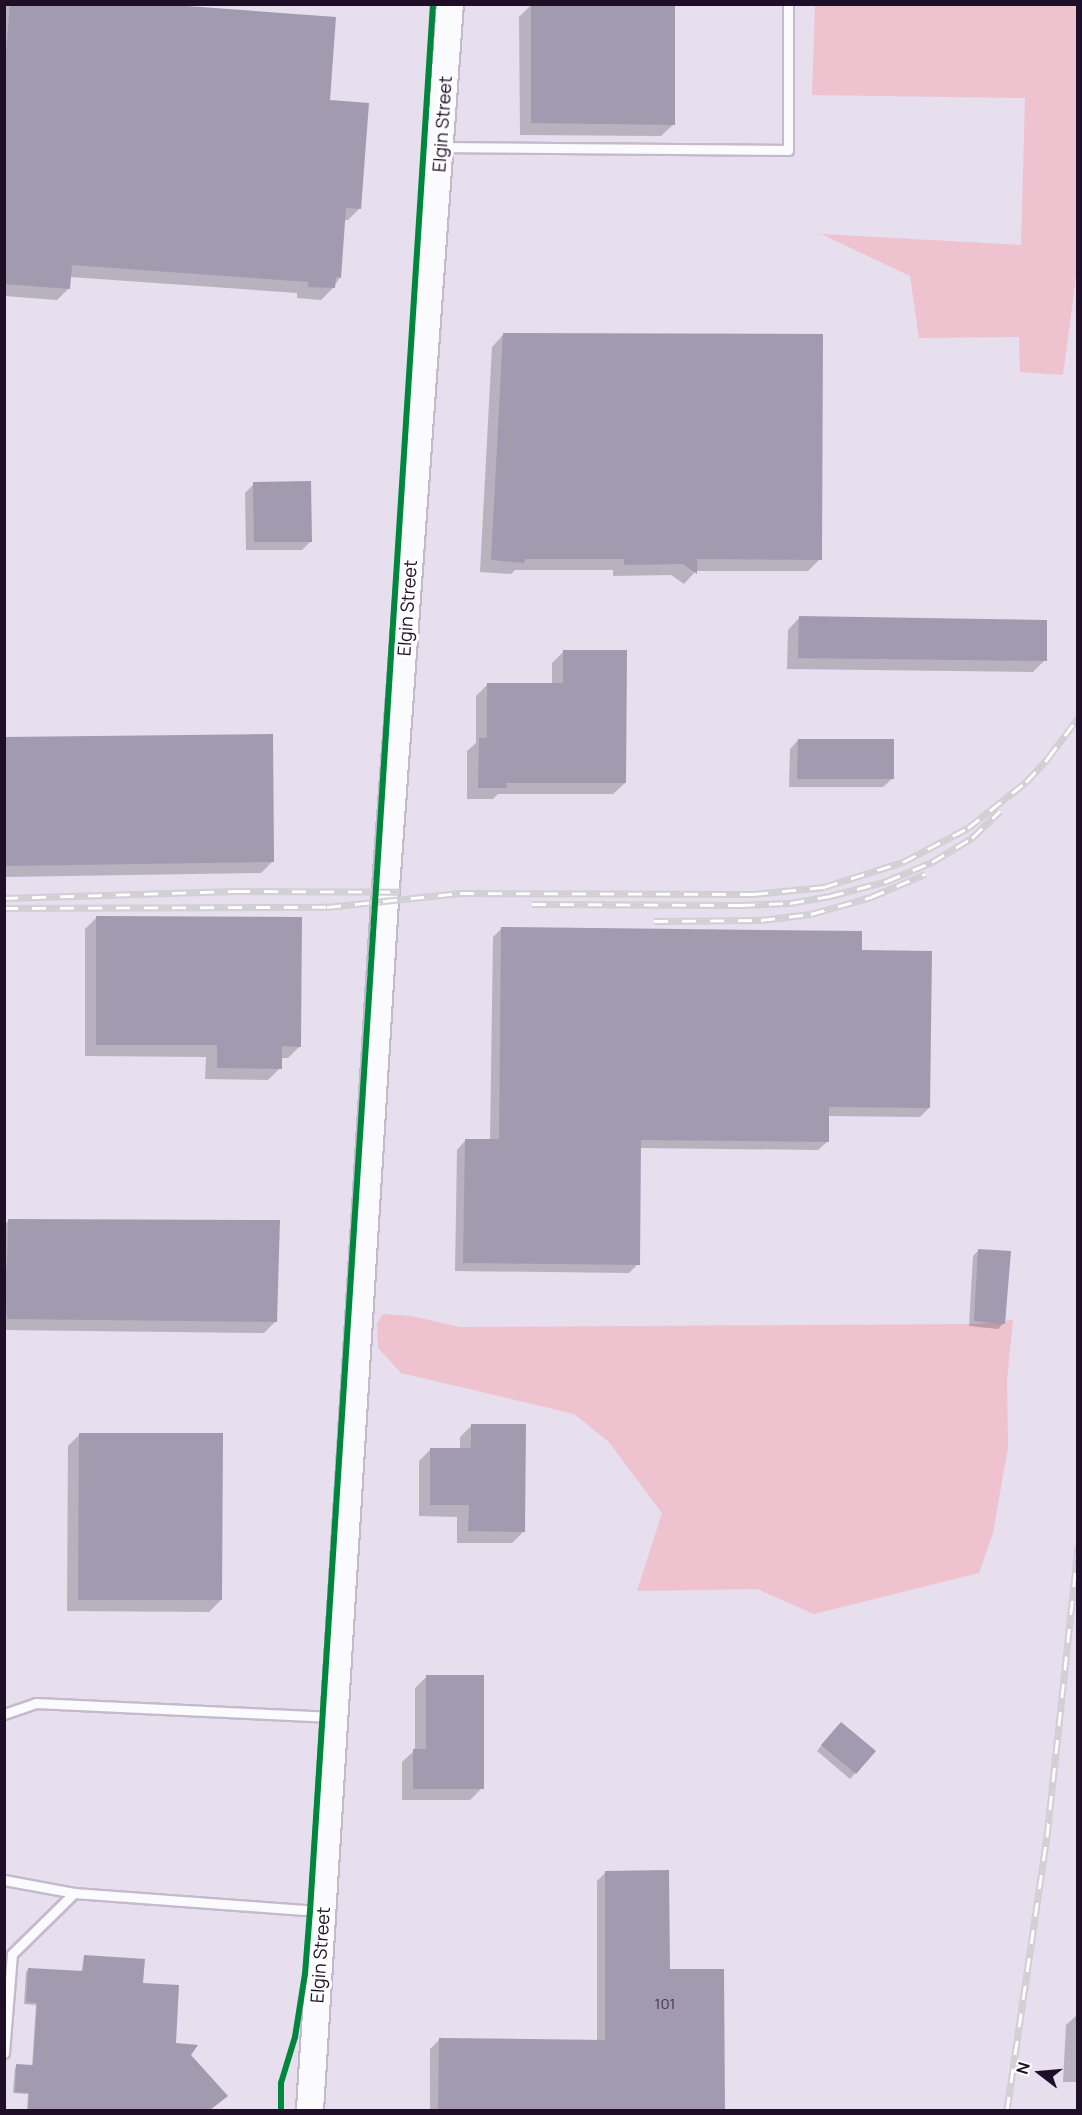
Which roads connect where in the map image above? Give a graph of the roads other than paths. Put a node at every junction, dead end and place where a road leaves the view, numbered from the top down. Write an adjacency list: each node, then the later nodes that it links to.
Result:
1 (450, 4): 3 (main road, Elgin Street)
2 (788, 4): 3 (lane)
3 (440, 147): 5 (main road, Elgin Street)
4 (4, 1714): 5 (lane)
5 (335, 1717): 8 (main road, Elgin Street)
6 (4, 1880): 7 (lane)
7 (74, 1893): 8 (lane); 9 (lane)
8 (323, 1911): 10 (main road, Elgin Street)
9 (4, 2053)
10 (310, 2110)

